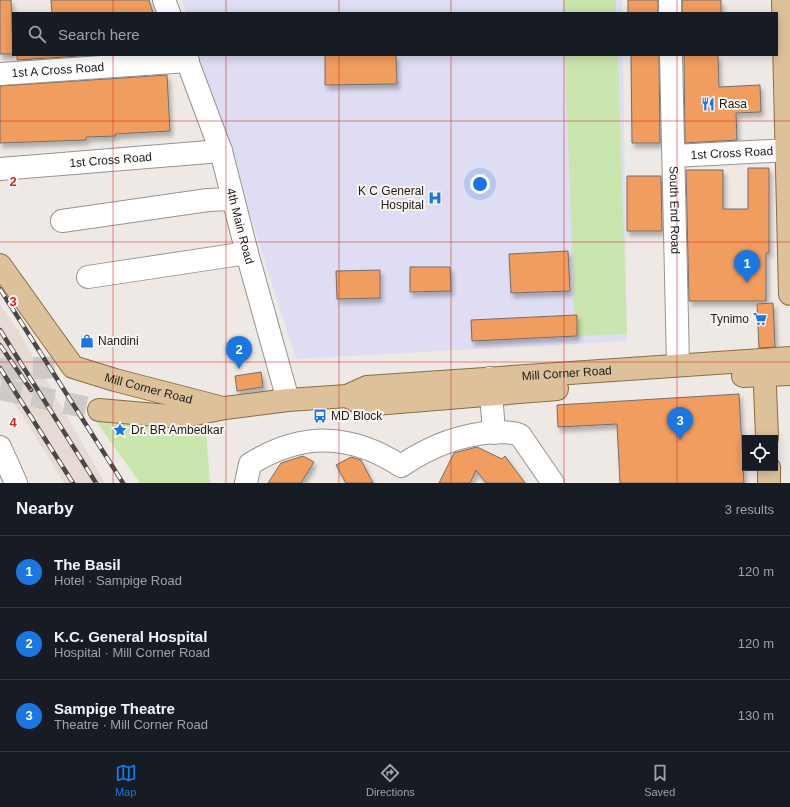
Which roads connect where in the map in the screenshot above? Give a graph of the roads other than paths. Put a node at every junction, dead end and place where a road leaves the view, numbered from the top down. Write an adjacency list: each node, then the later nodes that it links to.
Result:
1 (164, 0): 4 (street)
2 (670, 0): 5 (street)
3 (783, 0): 9 (main road)
4 (169, 12)
5 (670, 12)
6 (672, 56): 11 (street, South End Road)
7 (186, 58): 8 (street, 1st A Cross Road); 10 (street, 4th Main Road)
8 (0, 74)
9 (788, 150): 11 (street, 1st Cross Road); 18 (main road)
10 (220, 151): 12 (street, 1st Cross Road); 13 (street, 4th Main Road)
11 (674, 156): 20 (street, South End Road)
12 (0, 169)
13 (233, 199): 14 (street); 15 (street, 4th Main Road)
14 (62, 221)
15 (247, 253): 17 (street); 24 (street, 4th Main Road)
16 (0, 265): 25 (main road, Mill Corner Road)
17 (88, 277)
18 (790, 294)
19 (790, 358): 21 (main road, Mill Corner Road)
20 (678, 365): 21 (main road, Mill Corner Road); 23 (main road, Mill Corner Road)
21 (765, 367): 22 (main road, Mill Corner Road); 23 (main road, Mill Corner Road); 28 (main road)
22 (790, 374)
23 (491, 386): 24 (main road, Mill Corner Road); 27 (street)
24 (288, 400): 25 (main road, Mill Corner Road)
25 (224, 408): 26 (main road, Mill Corner Road)
26 (99, 410)
27 (494, 432): 32 (street); 33 (street)
28 (767, 435)
29 (1, 451): 31 (street)
30 (769, 471): 34 (main road)
31 (16, 483)
32 (246, 483)
33 (553, 483)
34 (769, 483)

